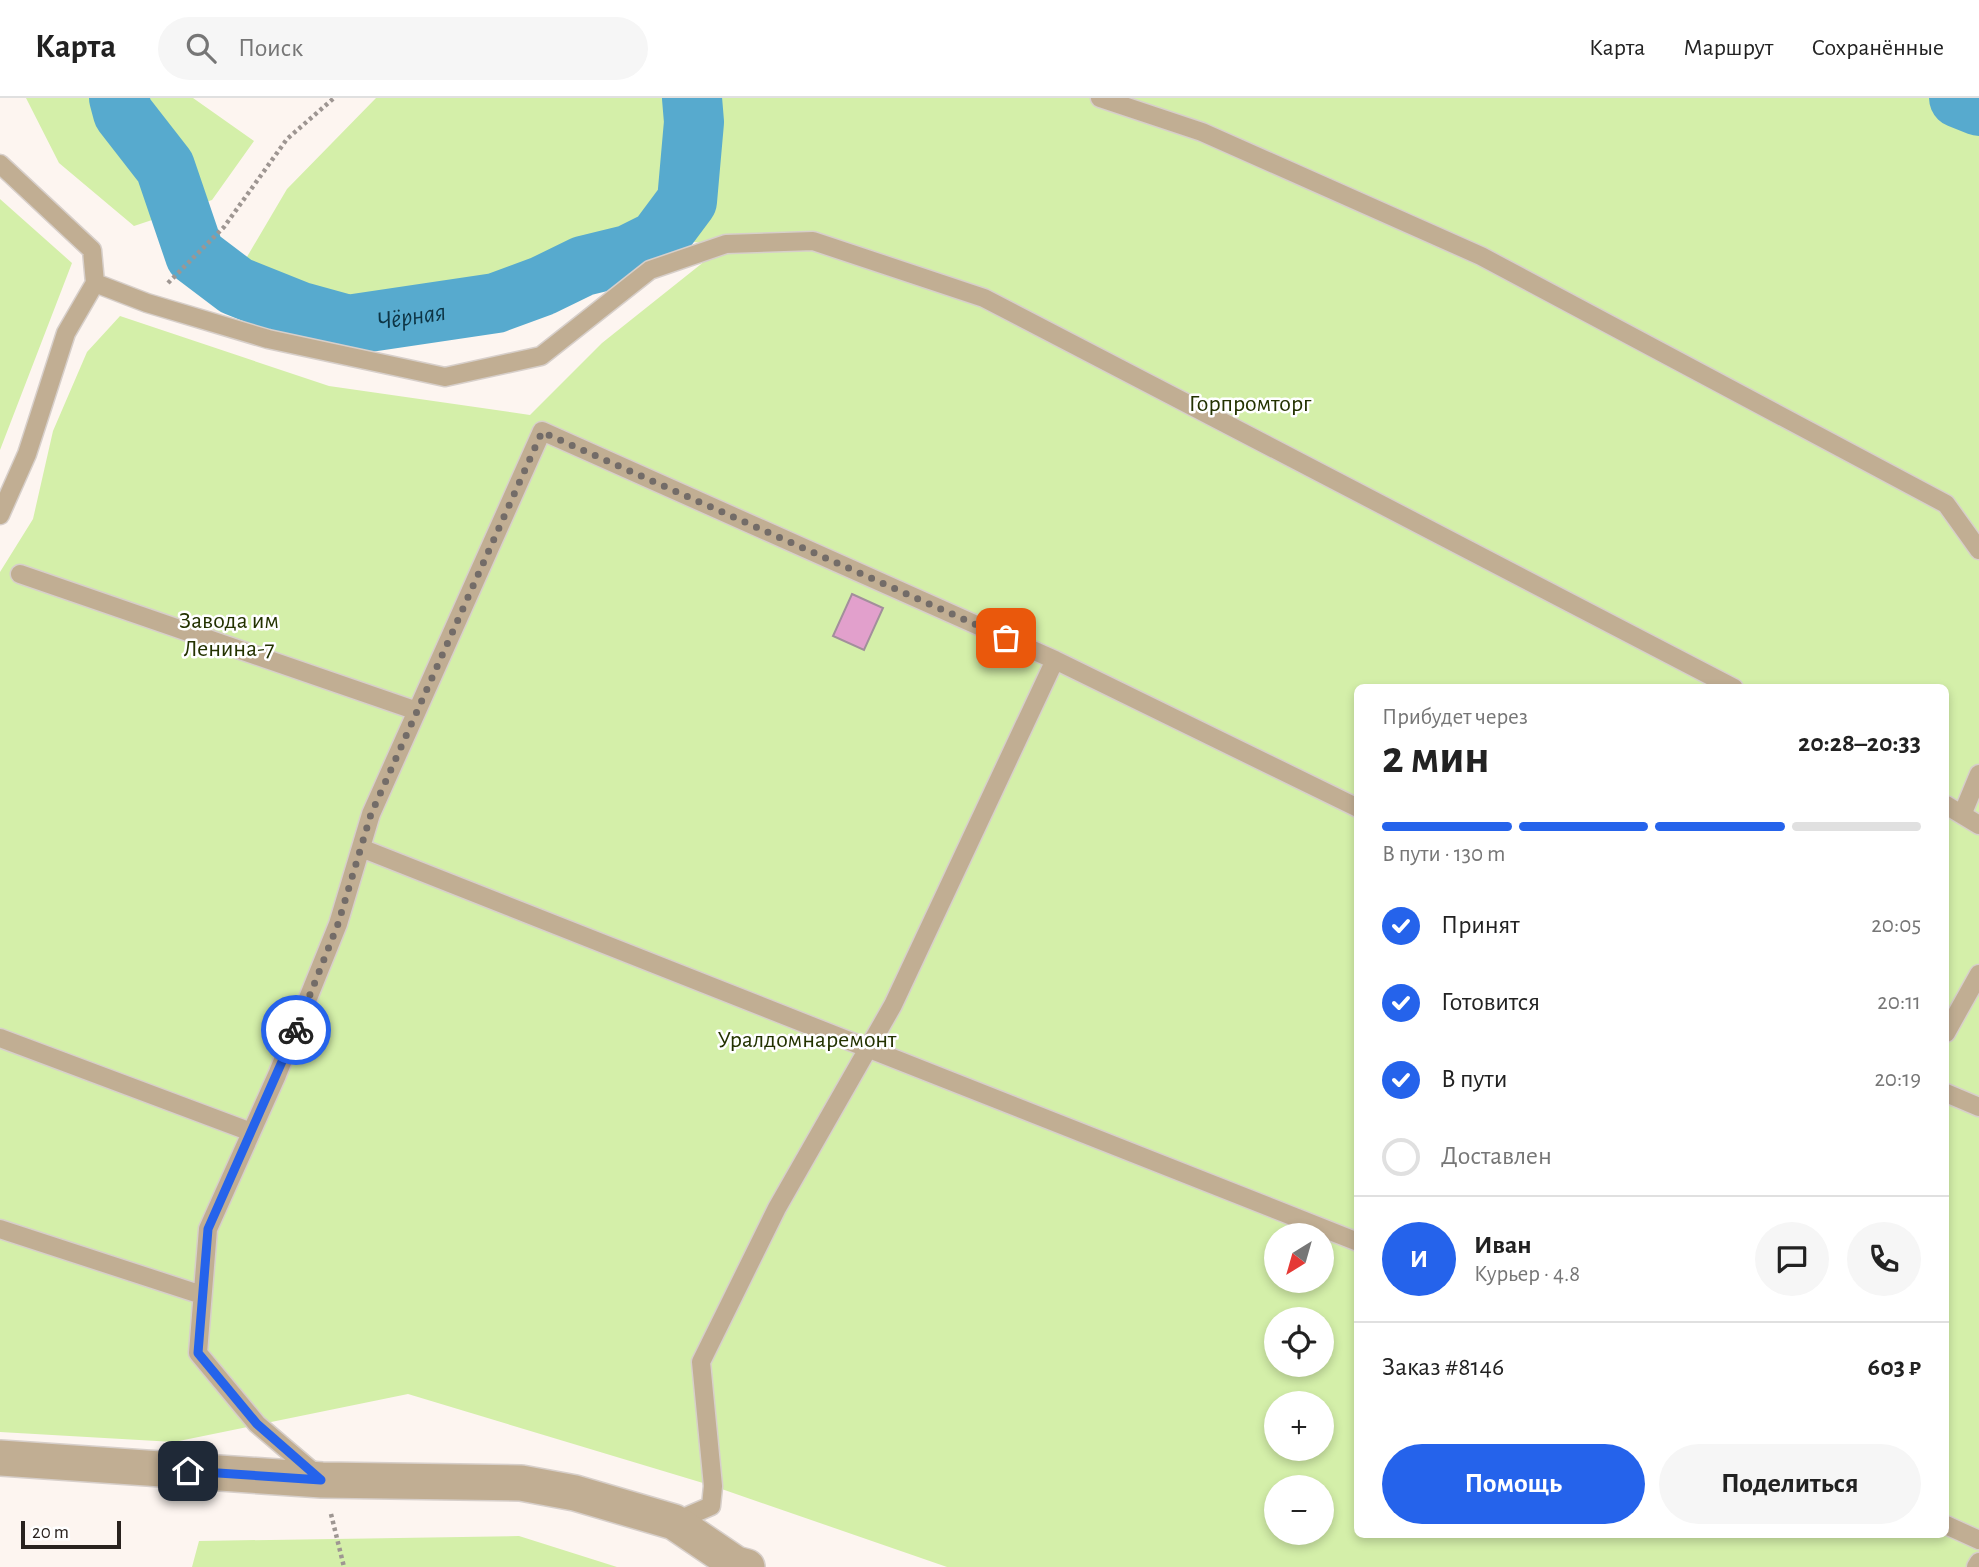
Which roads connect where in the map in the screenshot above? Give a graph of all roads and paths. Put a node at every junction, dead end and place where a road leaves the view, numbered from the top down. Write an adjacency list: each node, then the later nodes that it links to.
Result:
1 (334, 98): 5 (path)
2 (1100, 98): 7 (lane)
3 (0, 164): 4 (lane)
4 (95, 283): 5 (lane); 6 (lane)
5 (147, 303): 10 (lane)
6 (0, 515)
7 (1979, 550)
8 (20, 574): 11 (lane)
9 (1055, 660): 11 (lane); 13 (lane); 21 (lane)
10 (1726, 684)
11 (417, 711): 17 (lane)
12 (1979, 774): 15 (lane)
13 (1354, 806)
14 (1949, 807): 15 (lane)
15 (1962, 815): 16 (lane)
16 (1979, 825)
17 (360, 848): 21 (lane); 24 (lane)
18 (1979, 974): 19 (lane)
19 (1949, 1028)
20 (0, 1038): 24 (lane)
21 (869, 1047): 26 (lane); 30 (lane)
22 (1949, 1094): 23 (lane)
23 (1979, 1107)
24 (251, 1132): 27 (lane)
25 (0, 1229): 27 (lane)
26 (1354, 1240)
27 (202, 1295): 29 (lane)
28 (0, 1458): 29 (street)
29 (321, 1480): 30 (street); 34 (path)
30 (674, 1522): 35 (street)
31 (1949, 1526): 32 (lane)
32 (1979, 1540)
33 (1979, 1562): 36 (lane)
34 (344, 1567)
35 (747, 1567)
36 (1976, 1567)

